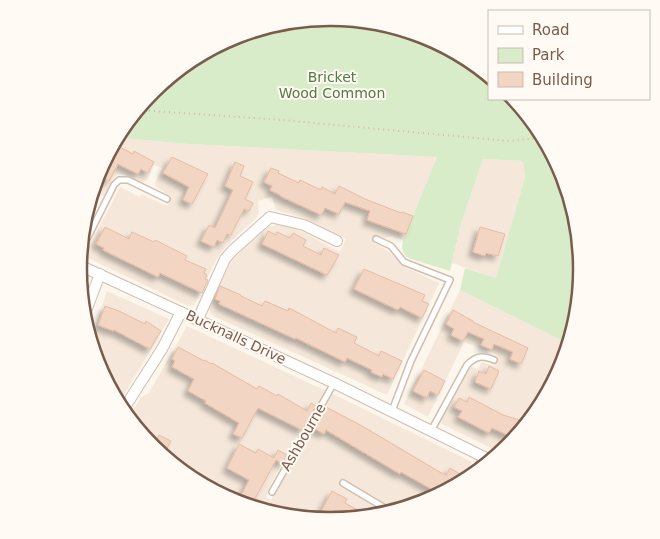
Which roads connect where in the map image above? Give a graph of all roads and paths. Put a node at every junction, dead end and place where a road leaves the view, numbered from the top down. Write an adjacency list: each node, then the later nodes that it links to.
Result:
1 (146, 110): 2 (path)
2 (535, 138)
3 (167, 199): 4 (lane)
4 (90, 232)
5 (376, 239): 15 (lane)
6 (337, 241): 11 (street)
7 (87, 268): 8 (street, Bucknalls Drive)
8 (100, 274): 9 (street); 10 (street, Bucknalls Drive)
9 (89, 303)
10 (181, 312): 11 (street, Bucknalls Drive); 14 (street)
11 (198, 319): 13 (street, Bucknalls Drive)
12 (494, 360): 16 (lane)
13 (334, 383): 15 (street, Bucknalls Drive); 19 (lane, Ashbourne)
14 (127, 404)
15 (392, 411): 16 (street, Bucknalls Drive)
16 (431, 431): 17 (street, Bucknalls Drive)
17 (482, 459)
18 (343, 483): 20 (lane)
19 (272, 492)
20 (382, 507)

